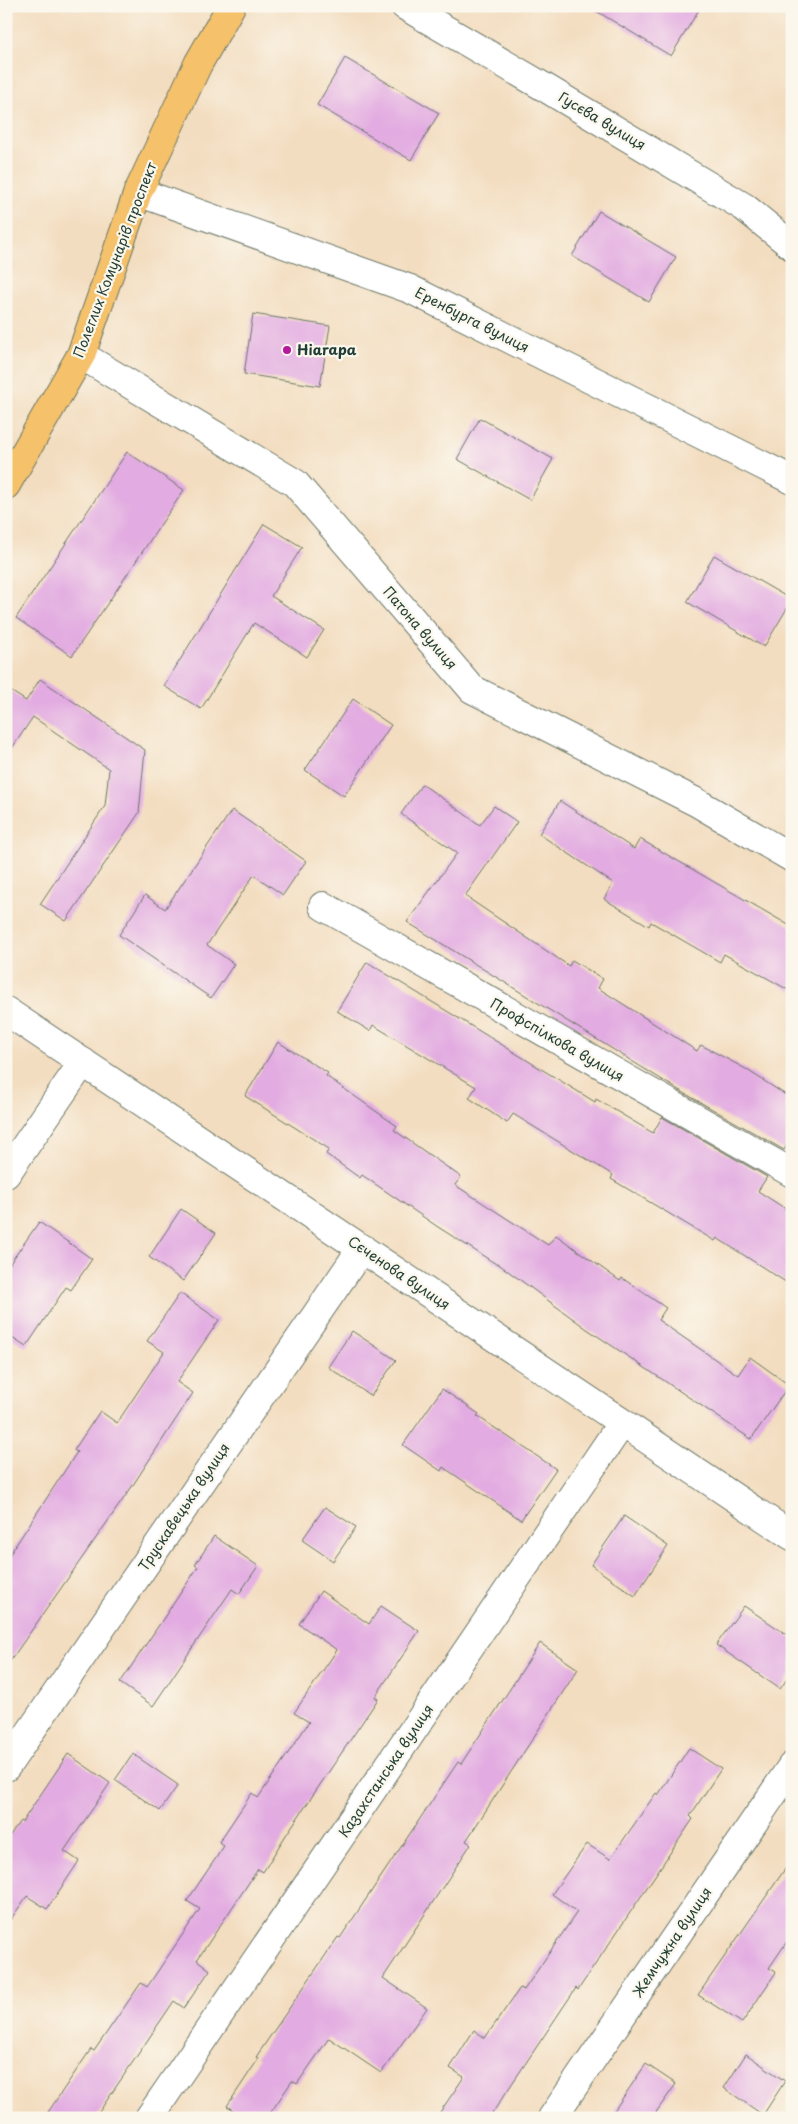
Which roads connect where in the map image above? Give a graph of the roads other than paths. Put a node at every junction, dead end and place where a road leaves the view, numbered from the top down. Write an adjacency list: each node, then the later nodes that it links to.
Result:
1 (231, 6): 3 (main road, Полеглих Комунарів проспект)
2 (405, 6): 4 (street, Гусєва вулиця)
3 (138, 192): 5 (main road, Полеглих Комунарів проспект); 6 (street, Еренбурга вулиця)
4 (792, 246)
5 (80, 355): 7 (main road, Полеглих Комунарів проспект); 8 (street, Патона вулиця)
6 (792, 480)
7 (6, 485)
8 (792, 858)
9 (323, 906): 12 (street, Профспілкова вулиця)
10 (6, 1011): 11 (street, Сєченова вулиця)
11 (83, 1062): 13 (street); 14 (street, Сєченова вулиця)
12 (792, 1173)
13 (6, 1174)
14 (362, 1248): 15 (street, Сєченова вулиця); 18 (street, Трускавецька вулиця)
15 (622, 1423): 16 (street, Сєченова вулиця); 19 (street, Казахстанська вулиця)
16 (792, 1536)
17 (792, 1766): 20 (street, Жемчужна вулиця)
18 (6, 1767)
19 (149, 2118)
20 (552, 2118)

